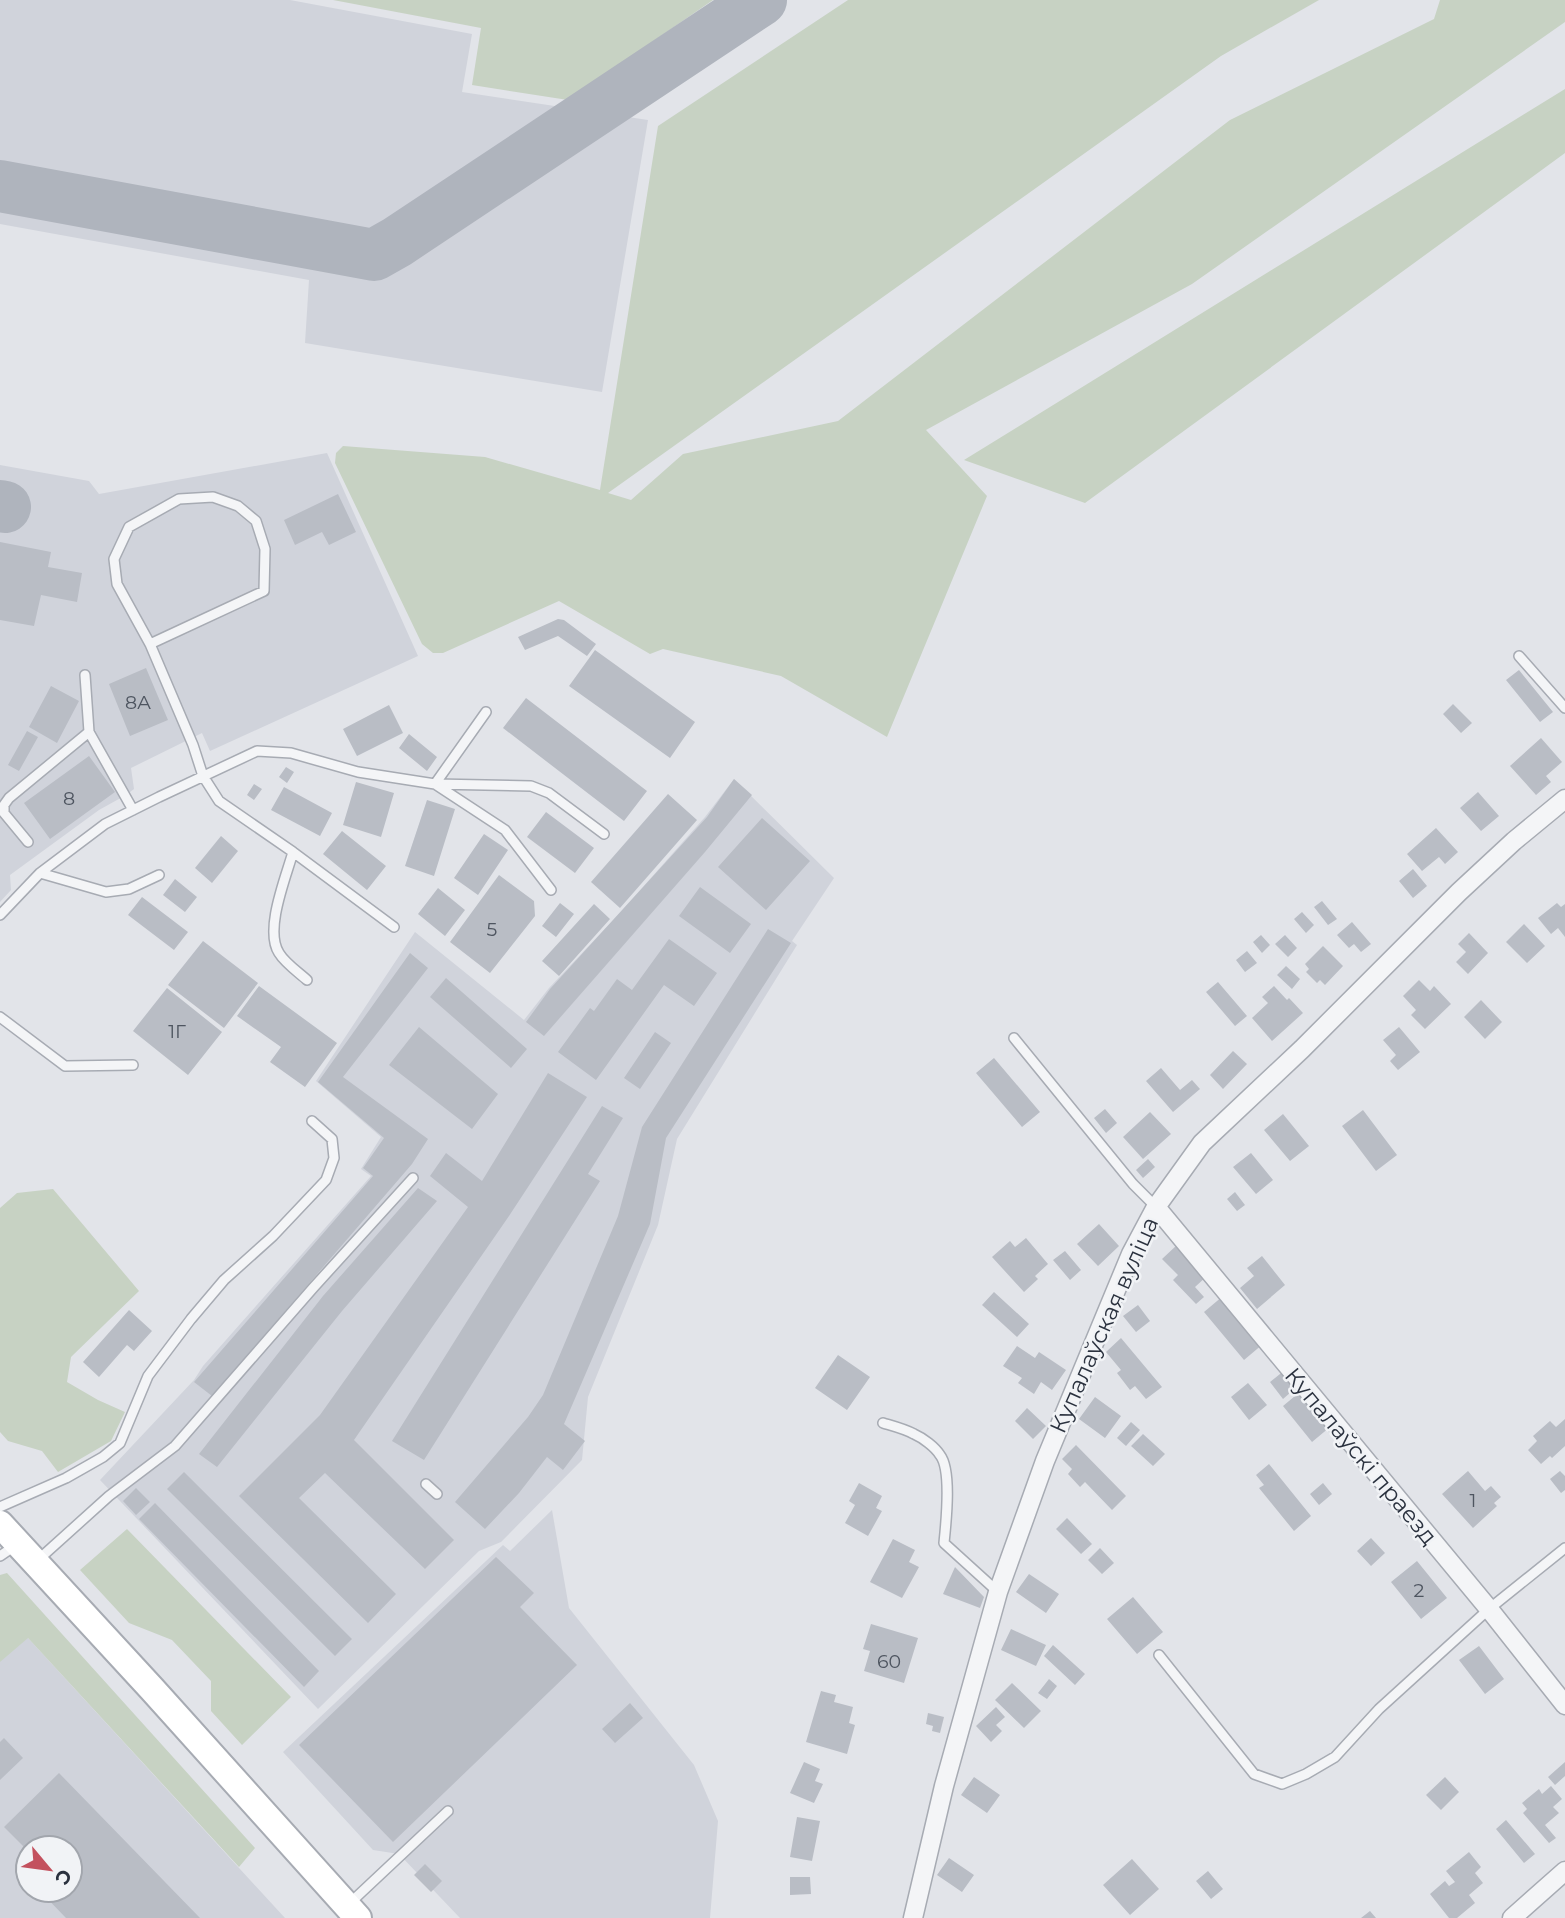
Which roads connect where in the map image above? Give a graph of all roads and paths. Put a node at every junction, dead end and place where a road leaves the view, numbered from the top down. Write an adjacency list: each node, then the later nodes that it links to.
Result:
1 (150, 644): 1 (lane); 7 (lane)
2 (1519, 656): 4 (lane)
3 (85, 675): 6 (lane)
4 (1565, 708)
5 (486, 712): 8 (lane)
6 (89, 732): 10 (lane); 12 (lane)
7 (203, 776): 8 (lane); 10 (lane); 13 (lane)
8 (435, 784): 11 (lane); 16 (lane)
9 (1565, 799): 25 (street, Купалаўская вуліца)
10 (133, 810): 14 (lane)
11 (604, 834)
12 (28, 842)
13 (293, 852): 18 (lane); 19 (lane)
14 (40, 873): 15 (lane); 17 (lane)
15 (159, 875)
16 (551, 890)
17 (0, 915)
18 (394, 927)
19 (307, 980)
20 (0, 1017): 22 (lane)
21 (1014, 1038): 25 (lane)
22 (133, 1065)
23 (312, 1121): 29 (lane)
24 (413, 1178): 32 (lane)
25 (1156, 1207): 33 (street, Купалаўская вуліца); 34 (street, Купалаўскі праезд)
26 (883, 1423): 33 (lane)
27 (426, 1484): 28 (lane)
28 (437, 1493)
29 (0, 1507)
30 (0, 1524): 32 (street)
31 (1565, 1548): 34 (lane)
32 (17, 1554): 39 (street)
33 (998, 1592): 40 (street, Купалаўская вуліца)
34 (1489, 1609): 35 (lane); 36 (street, Купалаўскі праезд)
35 (1159, 1655)
36 (1565, 1705)
37 (449, 1811): 39 (lane)
38 (1565, 1871): 41 (street)
39 (352, 1912)
40 (913, 1918)
41 (1512, 1918)

